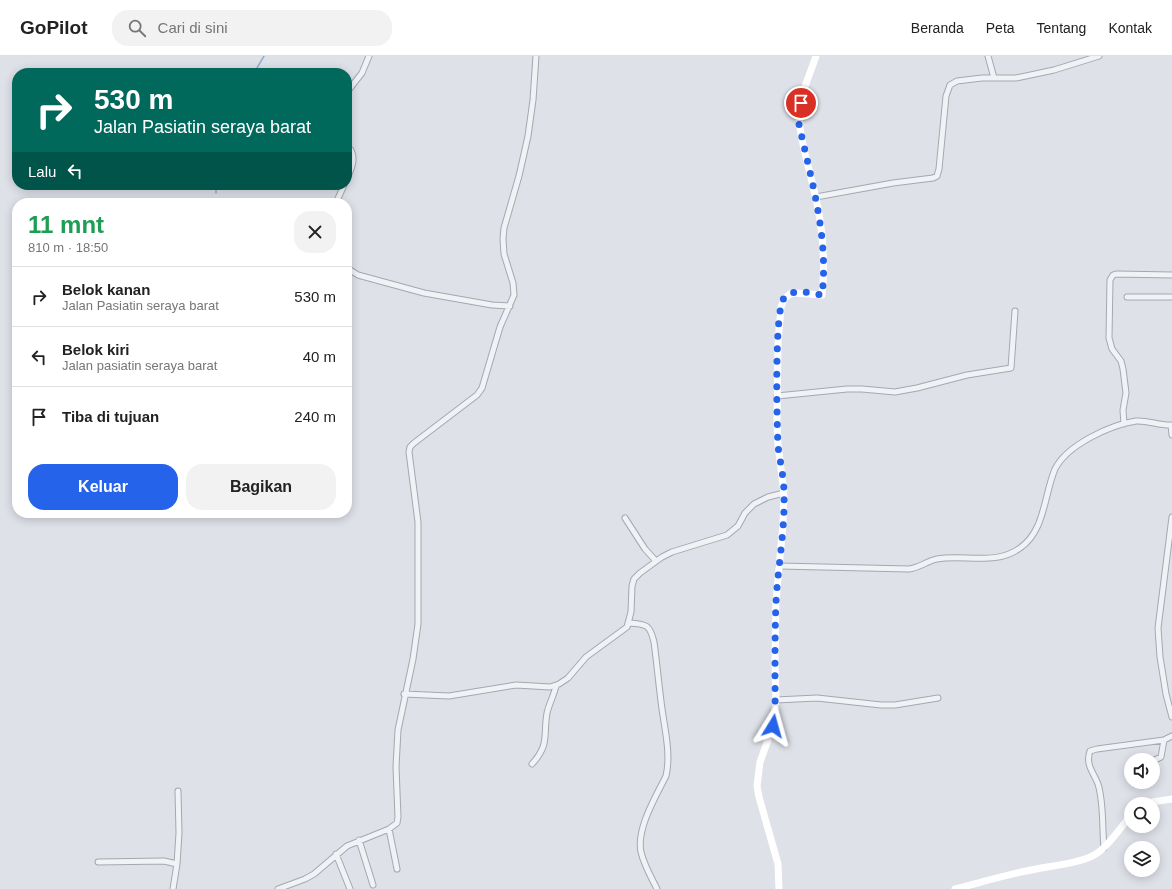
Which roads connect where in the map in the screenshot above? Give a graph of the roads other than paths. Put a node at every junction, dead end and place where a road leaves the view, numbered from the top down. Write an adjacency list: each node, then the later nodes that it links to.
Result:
1 (369, 56): 7 (street)
2 (536, 56): 15 (street)
3 (816, 56): 10 (street)
4 (988, 56): 6 (street)
5 (1099, 56): 6 (street)
6 (994, 78): 10 (street)
7 (352, 86)
8 (352, 152): 9 (street)
9 (352, 166)
10 (816, 197): 17 (street)
11 (352, 271): 15 (street)
12 (1172, 275): 18 (street)
13 (1127, 297): 14 (street)
14 (1172, 297)
15 (510, 306): 28 (street)
16 (1015, 312): 17 (street)
17 (777, 396): 21 (street)
18 (1124, 424): 19 (street); 25 (street)
19 (1171, 425): 20 (street)
20 (1172, 435)
21 (784, 493): 24 (street); 25 (street)
22 (1172, 517): 31 (street)
23 (625, 518): 24 (street)
24 (656, 561): 26 (street)
25 (779, 566): 30 (street)
26 (629, 623): 27 (street); 51 (street)
27 (556, 686): 28 (street); 35 (street)
28 (404, 694): 40 (street)
29 (938, 698): 30 (street)
30 (776, 700): 52 (street)
31 (1172, 717)
32 (1172, 736): 33 (street)
33 (1164, 740): 34 (street); 42 (street)
34 (1160, 757)
35 (532, 764)
36 (178, 791): 45 (street)
37 (1172, 799): 38 (street)
38 (1160, 801)
39 (1124, 824): 42 (street)
40 (389, 829): 41 (street); 46 (street)
41 (360, 840): 43 (street); 47 (street)
42 (1104, 848): 53 (street)
43 (336, 854): 49 (street); 50 (street)
44 (98, 862): 45 (street)
45 (177, 864): 48 (street)
46 (397, 869)
47 (373, 885)
48 (173, 889)
49 (278, 889)
50 (350, 889)
51 (657, 889)
52 (779, 889)
53 (955, 889)

